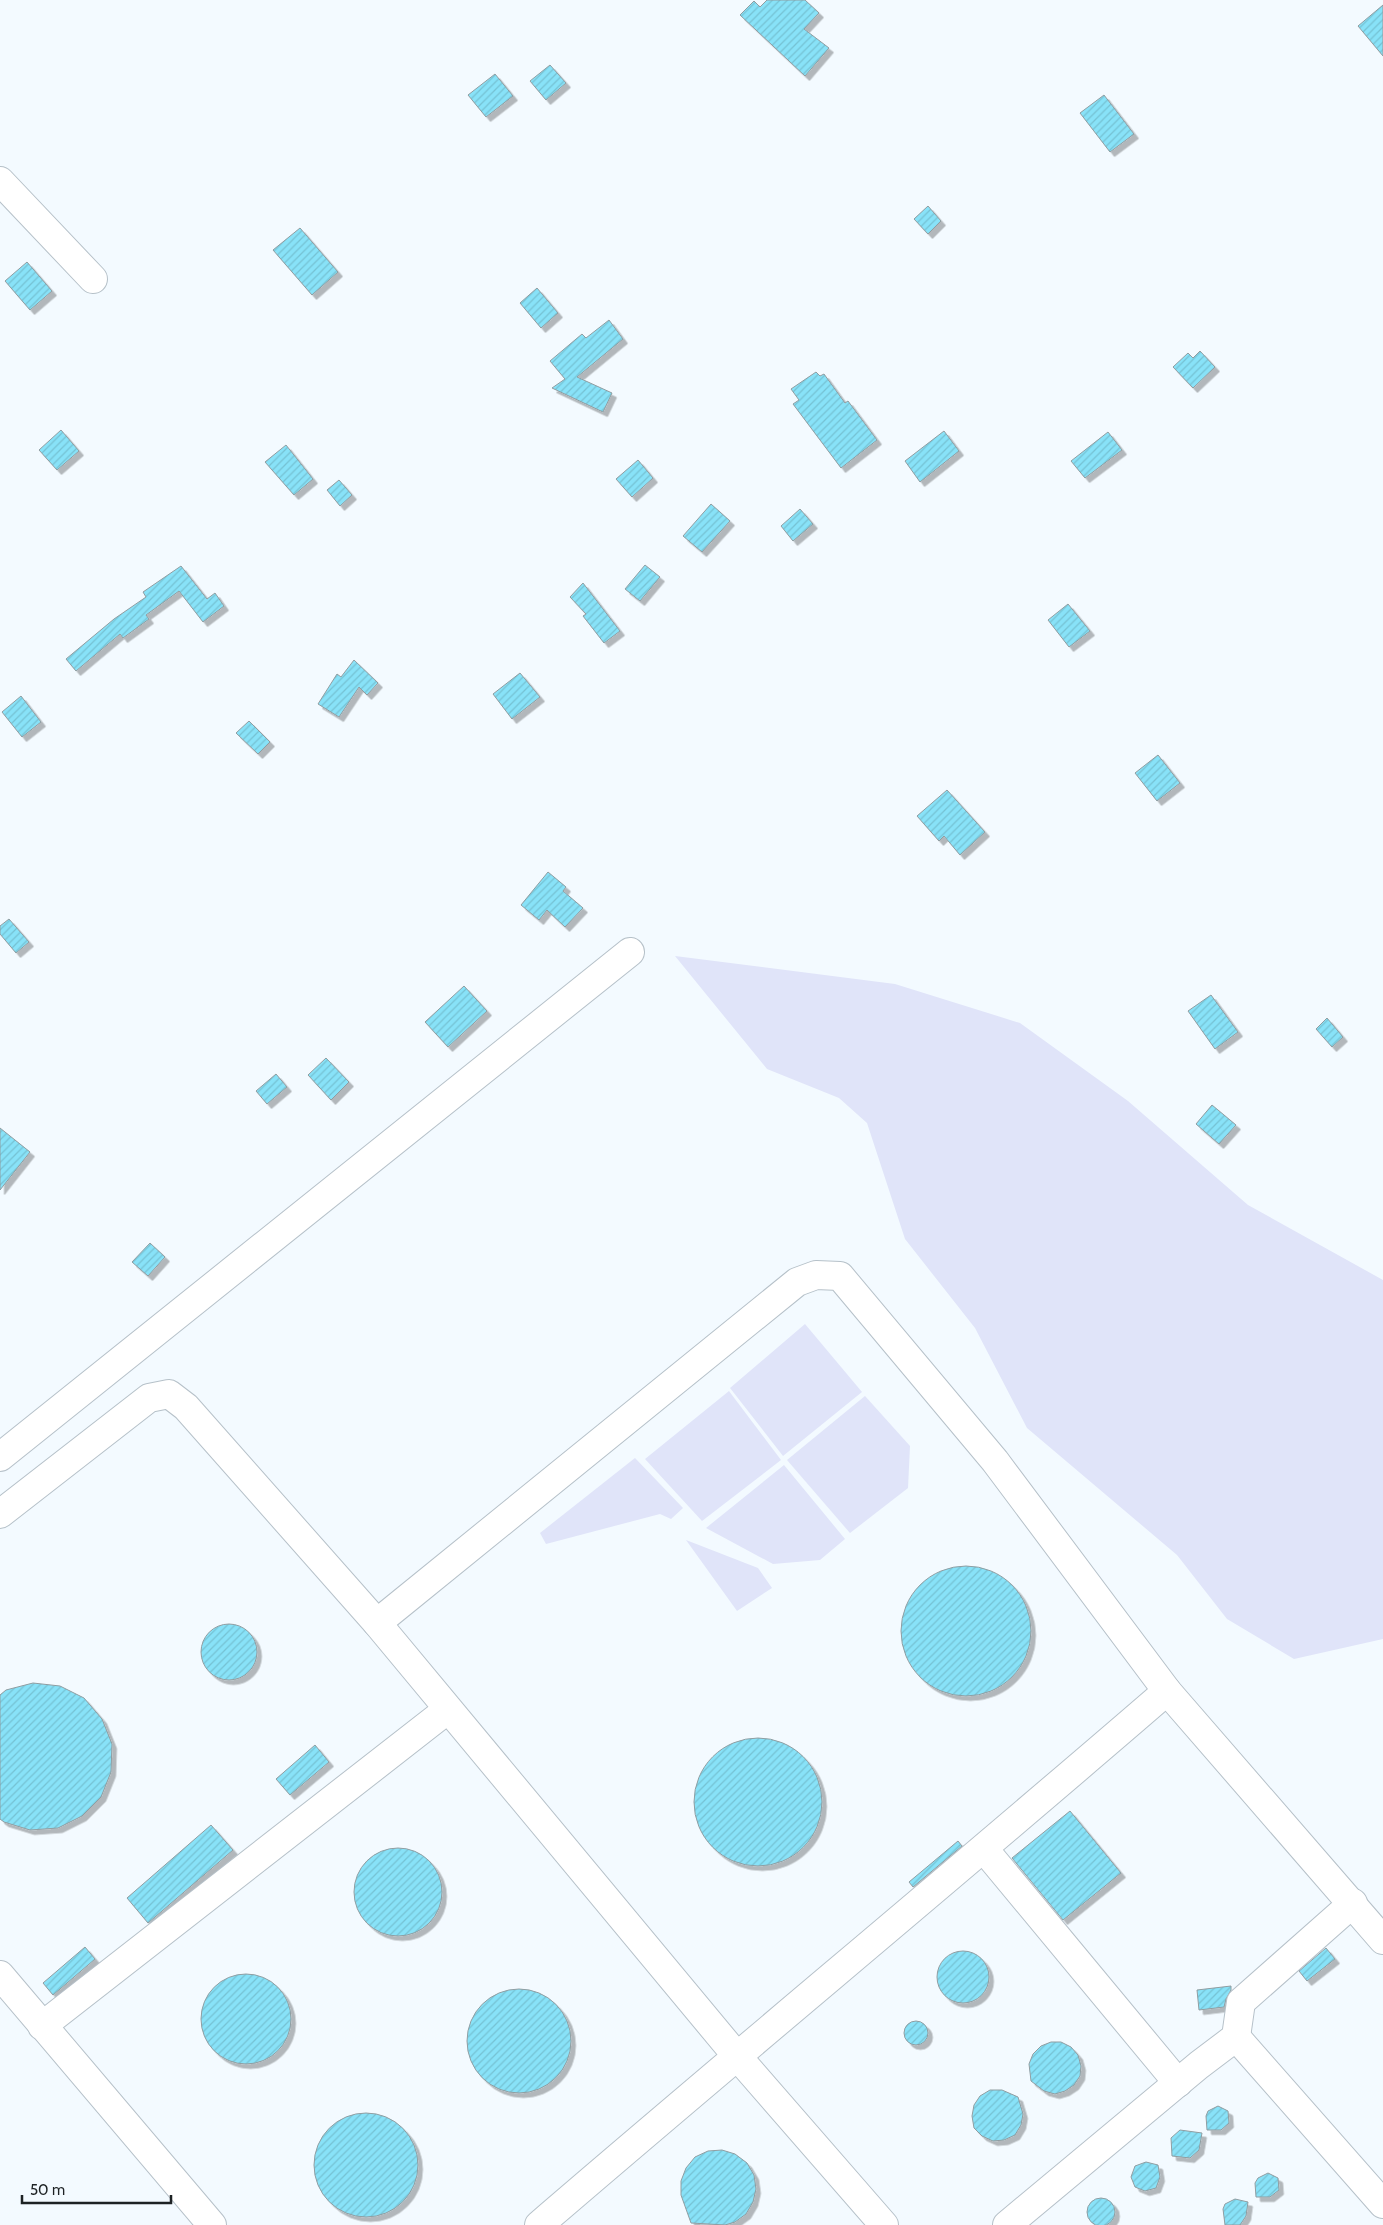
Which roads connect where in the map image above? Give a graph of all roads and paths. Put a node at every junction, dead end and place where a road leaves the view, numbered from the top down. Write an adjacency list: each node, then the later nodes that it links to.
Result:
1 (0, 181): 2 (street)
2 (92, 279)
3 (630, 952): 4 (street)
4 (0, 1457)
5 (0, 1514): 6 (street)
6 (377, 1623): 7 (street); 8 (street)
7 (1168, 1691): 9 (street); 10 (street)
8 (447, 1710): 13 (street); 15 (street)
9 (984, 1849): 15 (street); 16 (street)
10 (1353, 1904): 11 (street); 14 (street)
11 (1383, 1940)
12 (0, 1974): 13 (street)
13 (42, 2026): 18 (street)
14 (1236, 2038): 16 (street); 17 (street)
15 (736, 2055): 19 (street); 20 (street)
16 (1178, 2083): 21 (street)
17 (1383, 2204)
18 (212, 2225)
19 (539, 2225)
20 (884, 2225)
21 (1007, 2225)

